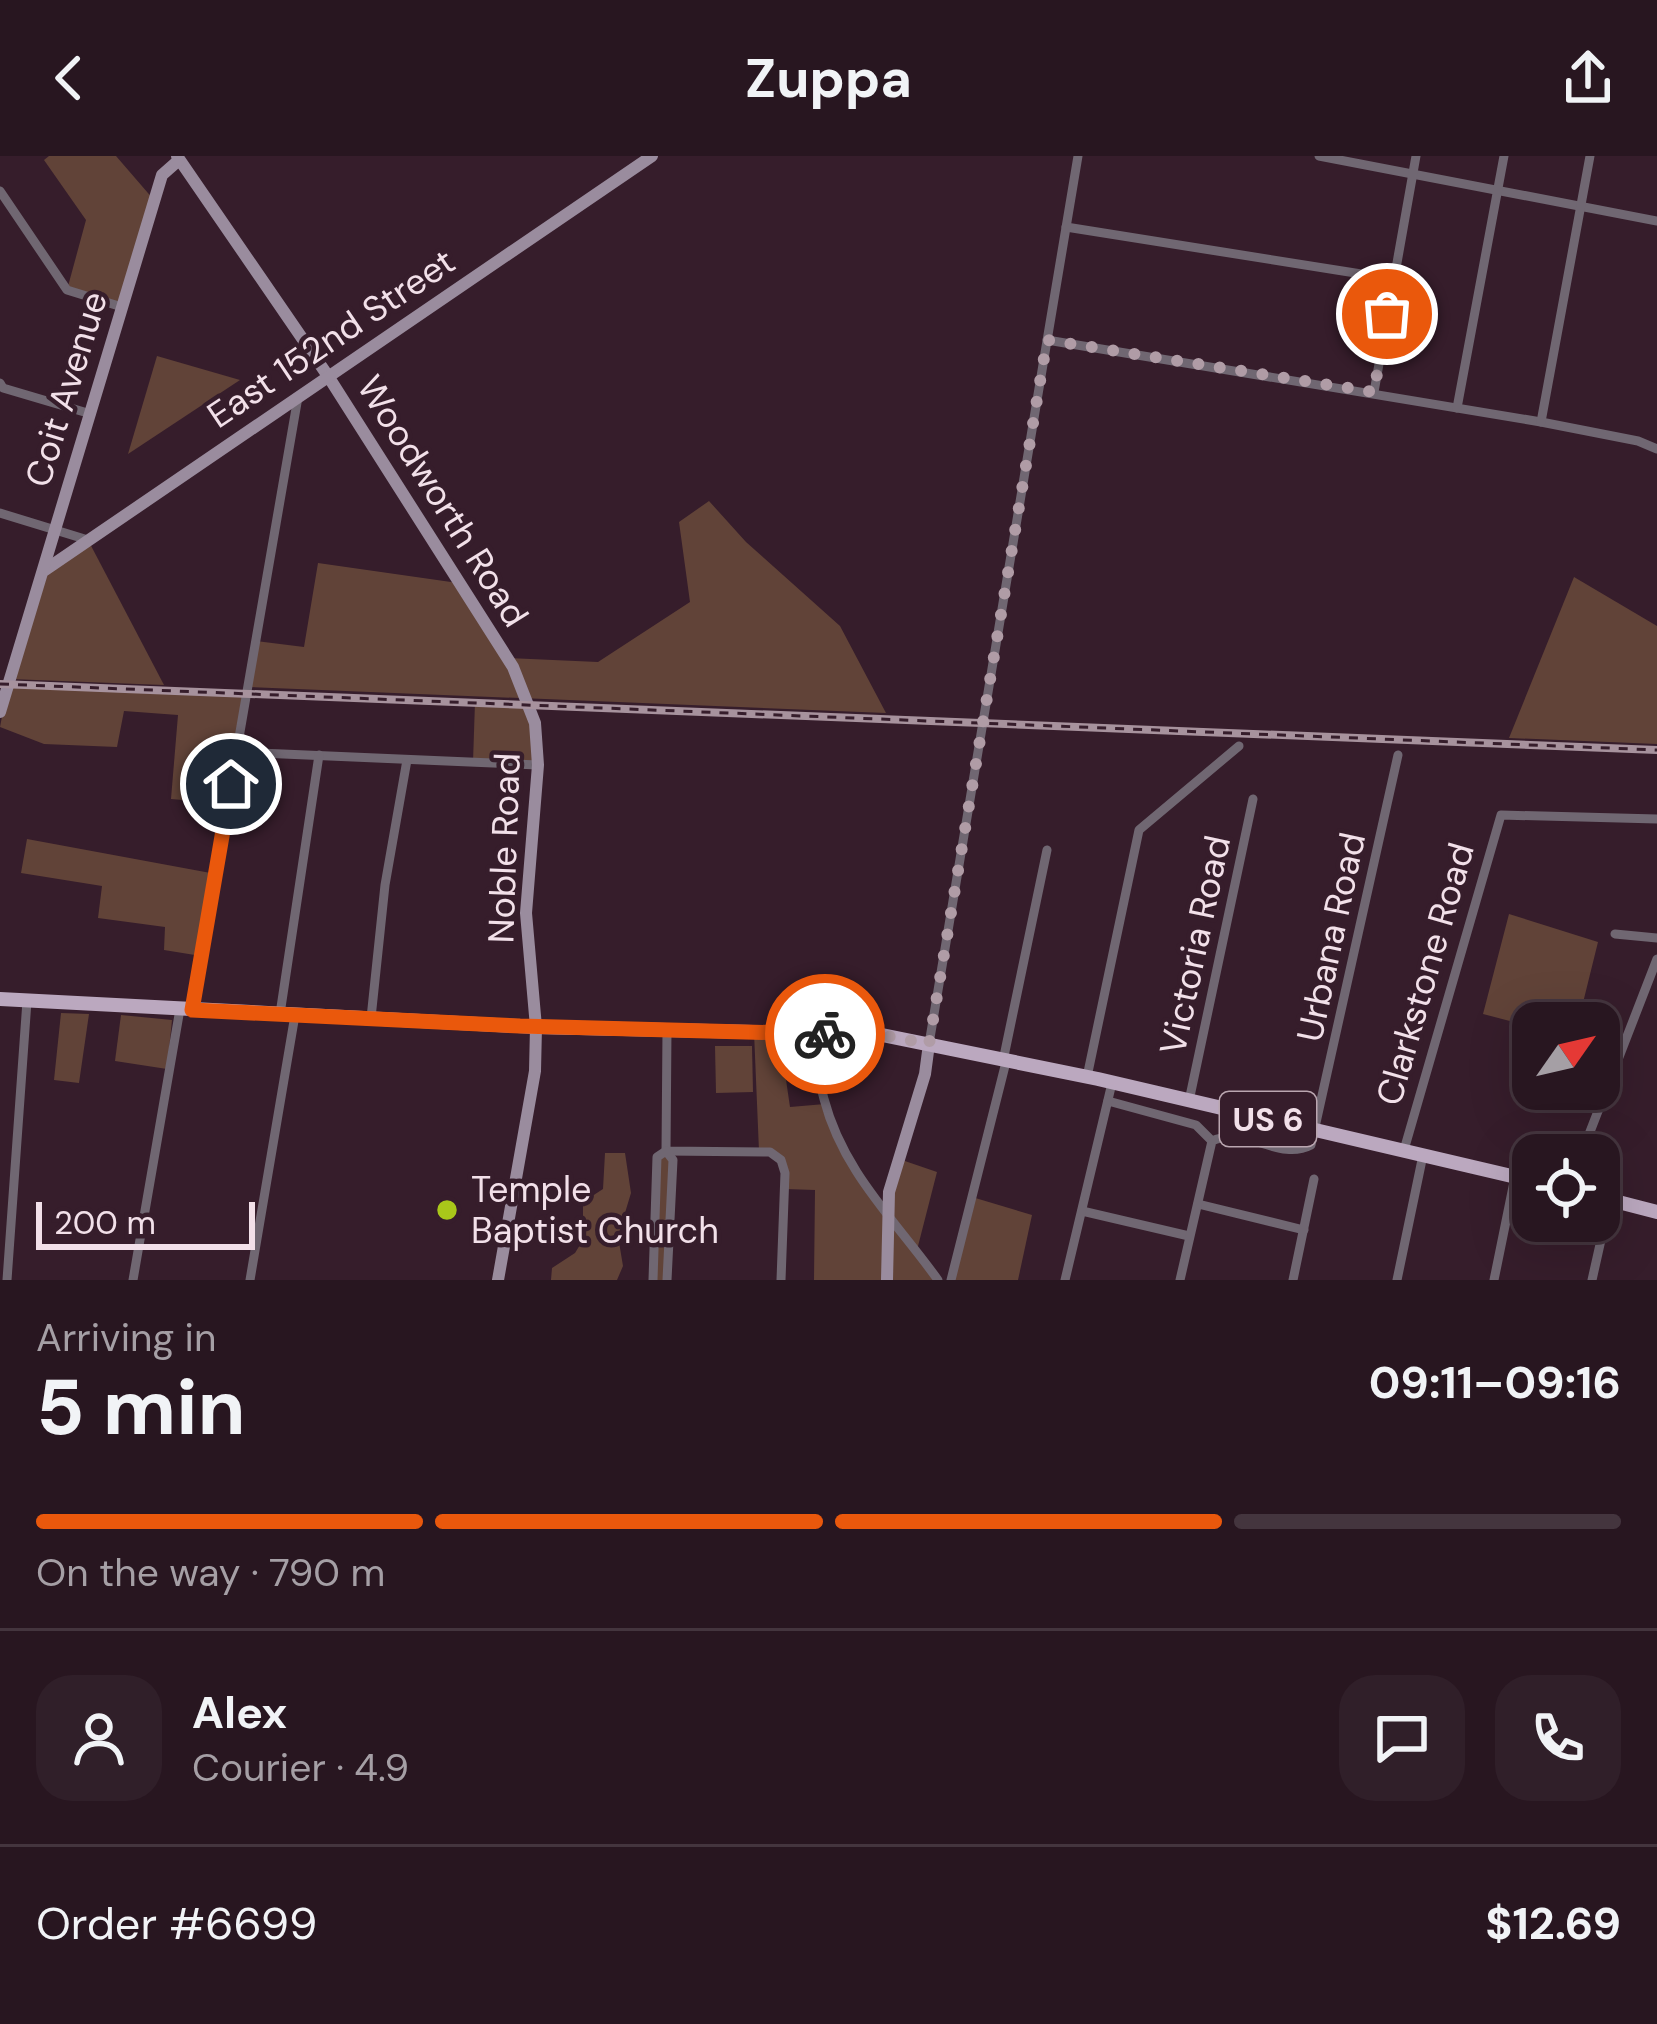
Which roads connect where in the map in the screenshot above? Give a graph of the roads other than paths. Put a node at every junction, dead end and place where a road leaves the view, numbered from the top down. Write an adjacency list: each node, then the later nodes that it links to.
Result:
1 (652, 156): 17 (street, East 152nd Street)
2 (1078, 156): 13 (street)
3 (1319, 156): 8 (street)
4 (1416, 156): 8 (street)
5 (1504, 156): 10 (street)
6 (1590, 156): 11 (street)
7 (180, 157): 15 (street, Coit Avenue); 17 (street, Woodworth Road)
8 (1412, 176): 10 (street); 14 (street)
9 (0, 191): 15 (street)
10 (1497, 192): 11 (street); 21 (street)
11 (1581, 206): 12 (street); 23 (street)
12 (1657, 220)
13 (1066, 227): 14 (street); 16 (street)
14 (1393, 279): 19 (street)
15 (122, 307): 22 (street, Coit Avenue)
16 (1047, 340): 19 (street); 51 (street)
17 (328, 376): 20 (street, East 152nd Street); 29 (street, Woodworth Road)
18 (0, 383): 22 (street)
19 (1374, 392): 21 (street)
20 (298, 397): 27 (street, East 152nd Street); 32 (street)
21 (1457, 408): 23 (street)
22 (91, 414): 26 (street, Coit Avenue)
23 (1541, 422): 24 (street)
24 (1657, 449)
25 (0, 513): 26 (street)
26 (55, 530): 27 (street); 28 (street, Coit Avenue)
27 (88, 541): 28 (street, East 152nd Street)
28 (45, 570): 30 (street, Coit Avenue)
29 (529, 704): 36 (street, Noble Road)
30 (0, 712)
31 (1239, 746): 53 (street)
32 (237, 752): 34 (street); 45 (street)
33 (1398, 754): 57 (street, Urbana Road)
34 (319, 755): 35 (street); 46 (street)
35 (407, 760): 36 (street); 47 (street)
36 (538, 765): 48 (street, Noble Road)
37 (1253, 799): 56 (street, Victoria Road)
38 (1657, 818): 60 (street, Clarkstone Road)
39 (1047, 850): 52 (street)
40 (1615, 934): 41 (street)
41 (1657, 938)
42 (1657, 959): 58 (street)
43 (0, 999): 44 (main road, US 6)
44 (27, 1001): 45 (main road, US 6); 76 (street)
45 (186, 1009): 46 (main road, US 6); 77 (street)
46 (288, 1014): 47 (main road, US 6); 78 (street)
47 (371, 1018): 48 (main road, US 6)
48 (536, 1027): 49 (main road, US 6); 79 (street, Noble Road)
49 (668, 1030): 50 (main road, US 6); 61 (street)
50 (817, 1034): 51 (main road, US 6); 70 (street)
51 (929, 1044): 52 (main road, US 6); 70 (street)
52 (1005, 1062): 53 (main road, US 6); 85 (street)
53 (1087, 1077): 54 (main road, US 6)
54 (1112, 1082): 55 (street); 56 (main road, US 6)
55 (1108, 1101): 59 (street); 68 (street)
56 (1190, 1101): 57 (main road, US 6)
57 (1317, 1130): 59 (street); 60 (main road, US 6)
58 (1589, 1134)
59 (1212, 1141): 67 (street)
60 (1404, 1150): 62 (main road, US 6)
61 (666, 1151): 74 (street); 75 (street); 82 (street)
62 (1424, 1155): 63 (main road, US 6); 89 (street)
63 (1512, 1177)
64 (1314, 1179): 71 (street)
65 (1512, 1187): 90 (street)
66 (1620, 1202): 69 (main road)
67 (1198, 1204): 71 (street); 72 (street)
68 (1082, 1211): 72 (street); 86 (street)
69 (1657, 1212)
70 (886, 1215): 83 (street); 84 (street)
71 (1304, 1230): 88 (street)
72 (1189, 1236): 87 (street)
73 (1598, 1242): 91 (street)
74 (654, 1243): 75 (street); 80 (street)
75 (669, 1244): 81 (street)
76 (8, 1280)
77 (133, 1280)
78 (250, 1280)
79 (498, 1280)
80 (653, 1280)
81 (668, 1280)
82 (781, 1280)
83 (887, 1280)
84 (938, 1280)
85 (951, 1280)
86 (1065, 1280)
87 (1180, 1280)
88 (1293, 1280)
89 (1397, 1280)
90 (1494, 1280)
91 (1592, 1280)

